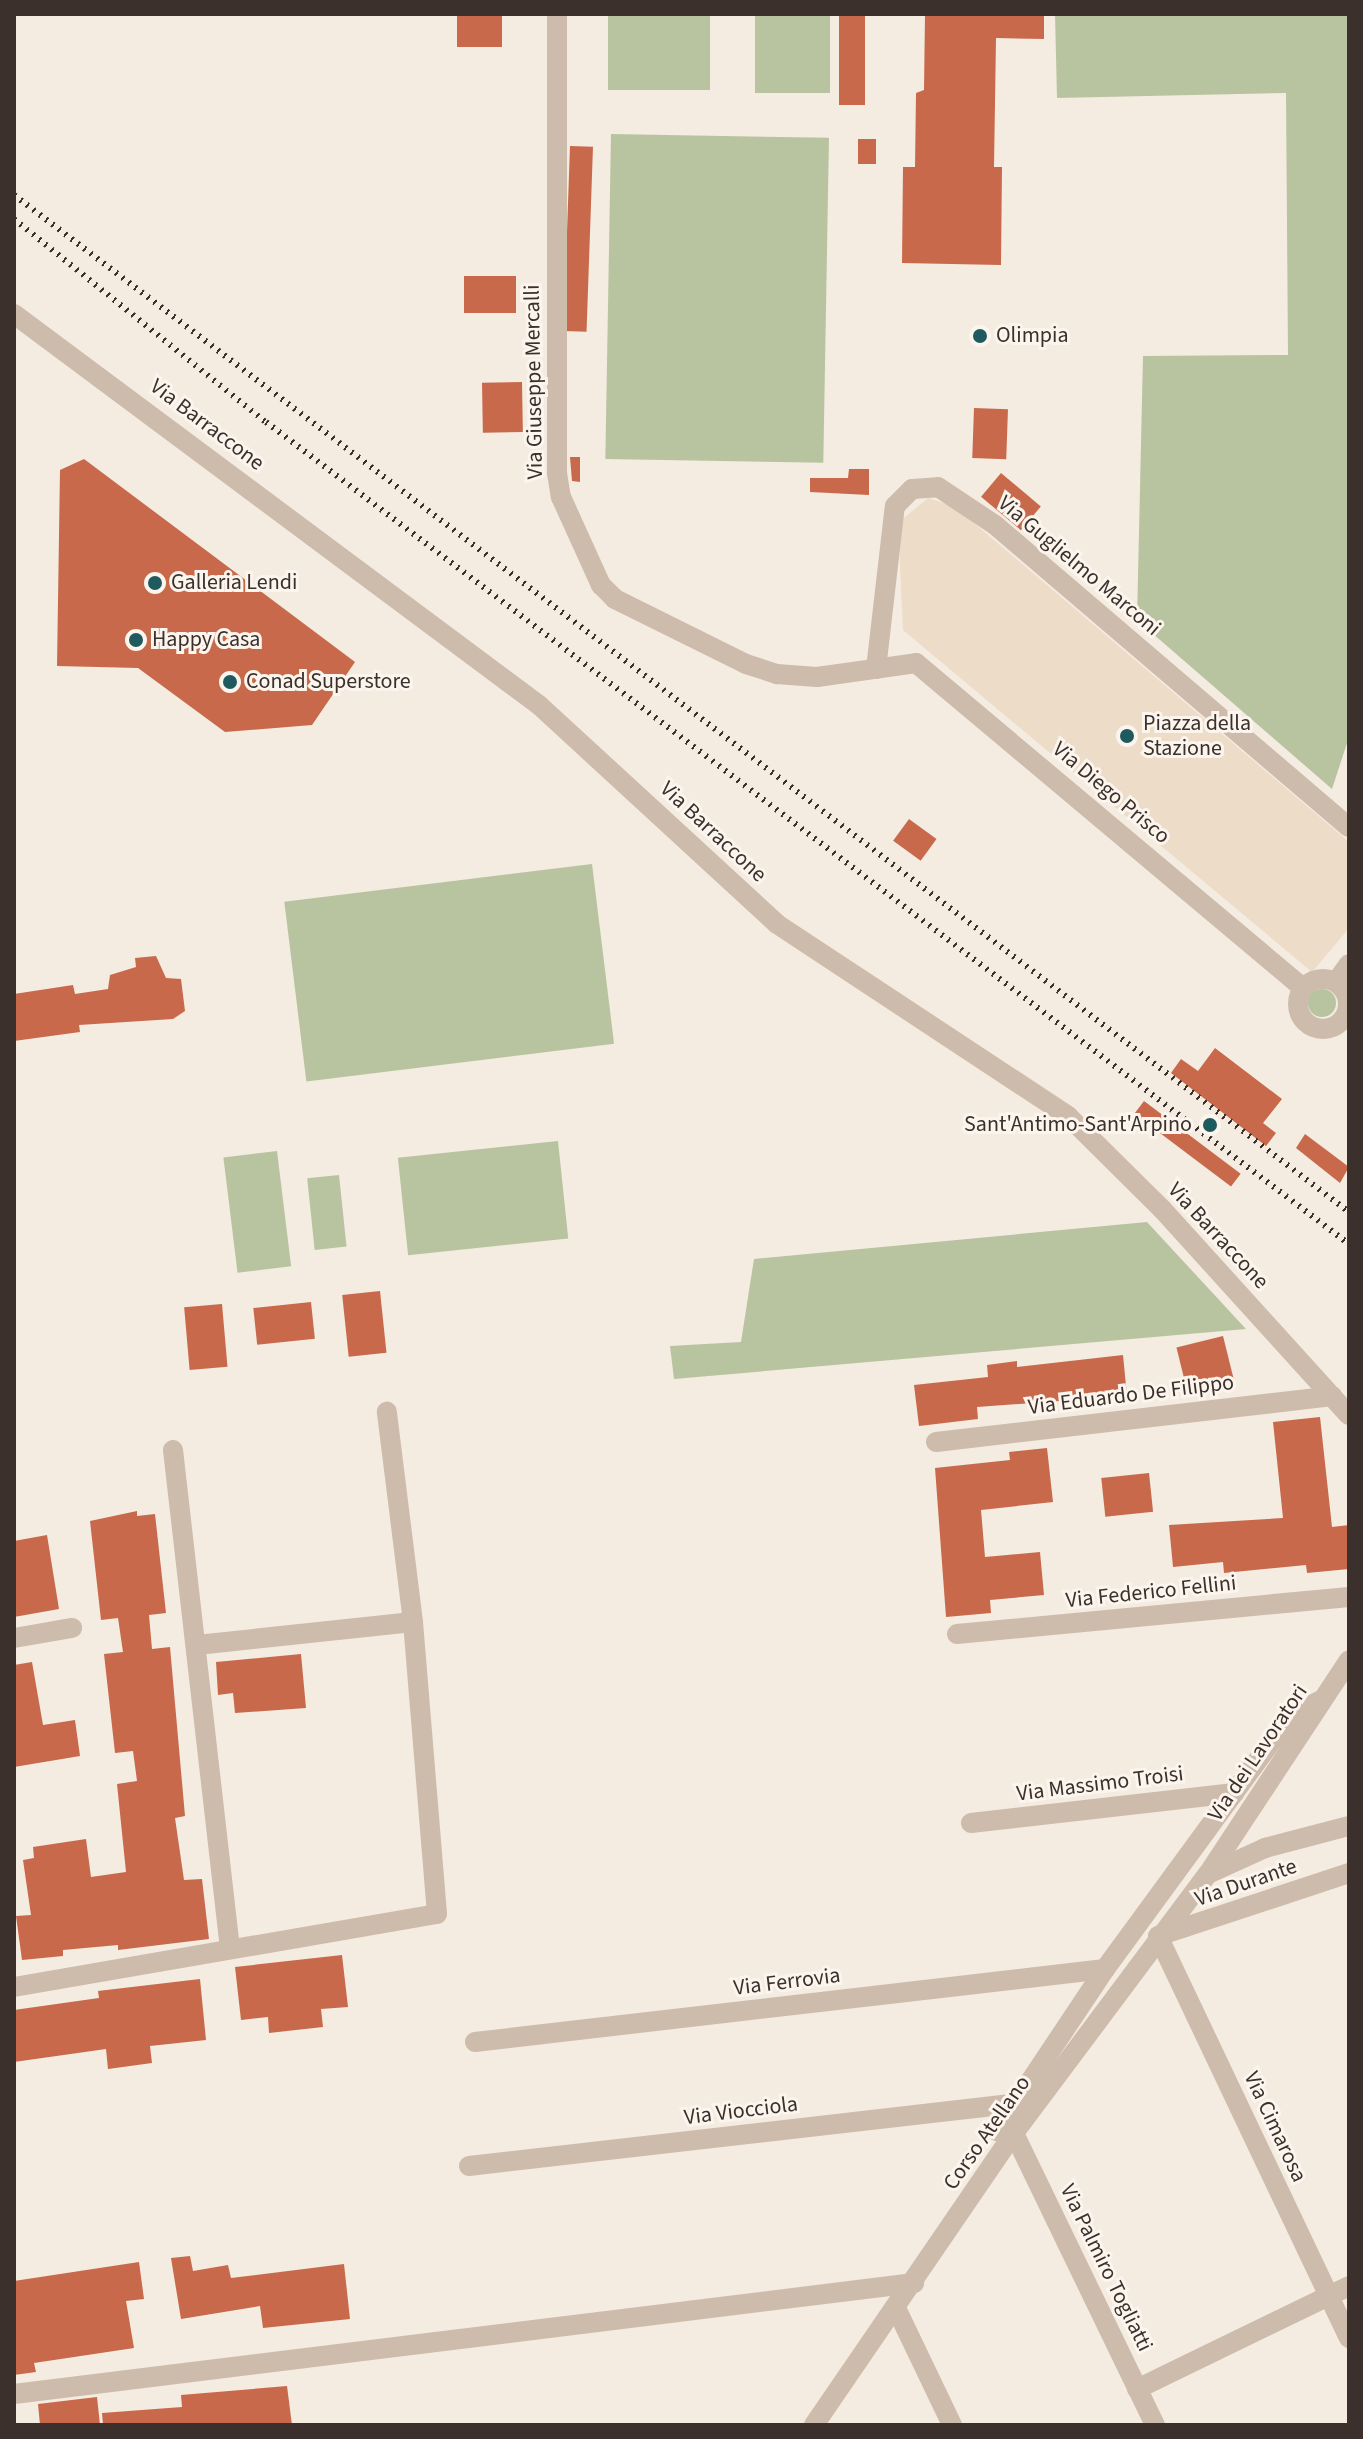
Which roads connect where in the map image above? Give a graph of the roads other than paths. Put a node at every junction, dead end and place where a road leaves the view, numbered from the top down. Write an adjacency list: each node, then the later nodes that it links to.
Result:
1 (557, 14): 3 (street, Via Giuseppe Mercalli)
2 (14, 314): 9 (street, Via Barraccone)
3 (876, 669): 4 (street, Via Guglielmo Marconi); 7 (street, Via Diego Prisco)
4 (1349, 827)
5 (1349, 964): 6 (street)
6 (1336, 982): 7 (street); 8 (street)
7 (1303, 988): 8 (street)
8 (1345, 1025)
9 (1332, 1396): 11 (street, Via Barraccone); 12 (street, Via Eduardo De Filippo)
10 (387, 1412): 15 (street)
11 (1349, 1415)
12 (936, 1442)
13 (173, 1450): 19 (street)
14 (1349, 1597): 17 (street, Via Federico Fellini)
15 (413, 1622): 19 (street); 28 (street)
16 (72, 1628): 18 (street)
17 (957, 1634)
18 (14, 1638)
19 (197, 1645): 28 (street)
20 (1349, 1660): 21 (street, Via dei Lavoratori)
21 (1322, 1699): 22 (street); 26 (street, Via dei Lavoratori)
22 (1234, 1793): 23 (street, Via Massimo Troisi); 29 (street)
23 (971, 1823)
24 (1349, 1826): 26 (street)
25 (1349, 1873): 27 (street, Via Durante)
26 (1208, 1874): 27 (street, Corso Atellano)
27 (1158, 1936): 33 (street, Corso Atellano); 37 (street, Via Cimarosa)
28 (230, 1949): 30 (street)
29 (1105, 1969): 31 (street, Via Ferrovia); 32 (street)
30 (14, 1987)
31 (475, 2042)
32 (1019, 2103): 33 (street, Via Palmiro Togliatti); 34 (street, Via Viocciola)
33 (1014, 2133): 35 (street, Corso Atellano); 40 (street, Via Palmiro Togliatti)
34 (469, 2166)
35 (914, 2283): 38 (street, Corso Atellano); 41 (street)
36 (1349, 2286): 37 (street)
37 (1329, 2296): 39 (street, Via Cimarosa); 40 (street)
38 (896, 2308): 42 (street, Corso Atellano); 43 (street)
39 (1349, 2338)
40 (1137, 2389): 44 (street, Via Palmiro Togliatti)
41 (14, 2394)
42 (814, 2425)
43 (952, 2425)
44 (1155, 2425)

